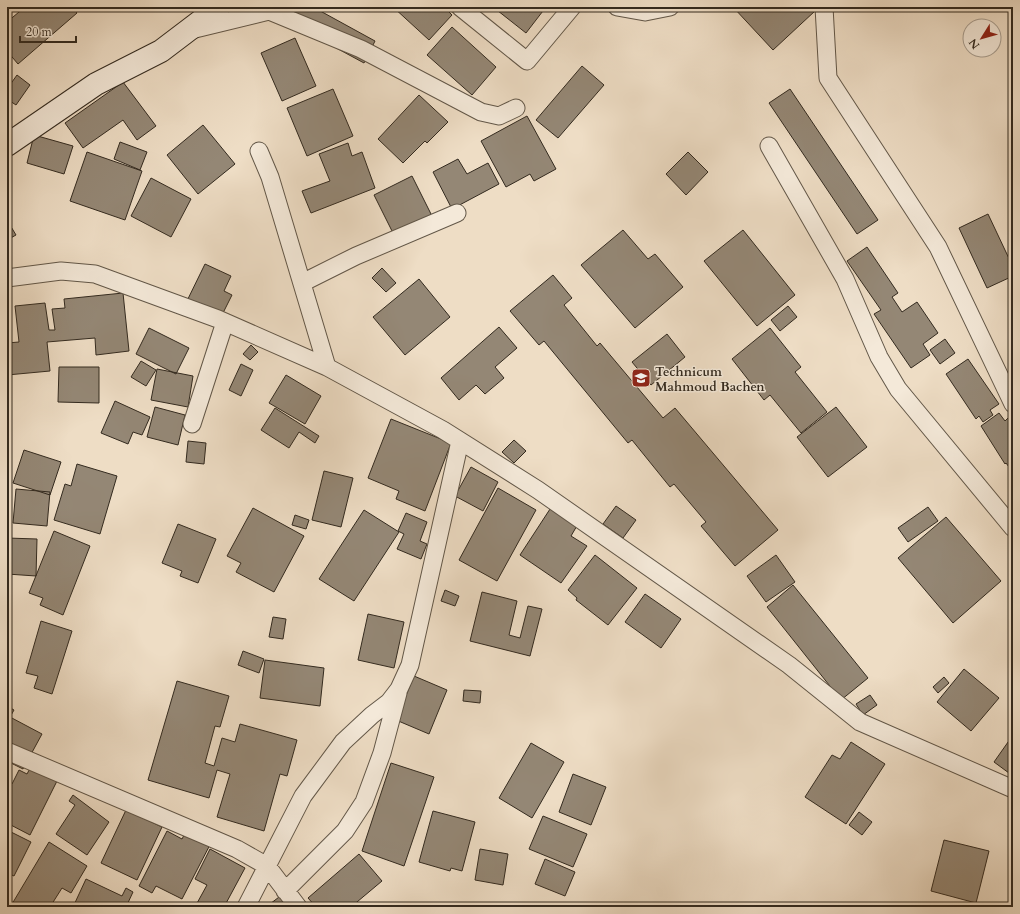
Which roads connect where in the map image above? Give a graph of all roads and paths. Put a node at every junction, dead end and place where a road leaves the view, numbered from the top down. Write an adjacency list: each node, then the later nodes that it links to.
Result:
1 (219, 7): 7 (street)
2 (460, 7): 3 (street)
3 (572, 7)
4 (617, 7): 5 (street)
5 (670, 7)
6 (824, 7): 17 (street)
7 (188, 30): 8 (street); 9 (street)
8 (516, 108)
9 (7, 145)
10 (769, 146): 20 (street)
11 (259, 151): 14 (street)
12 (457, 213): 14 (street)
13 (7, 278): 15 (street)
14 (302, 283): 16 (street)
15 (225, 322): 16 (street); 18 (street)
16 (327, 367): 19 (street)
17 (1013, 404)
18 (192, 424)
19 (460, 441): 21 (street); 23 (street)
20 (1013, 528)
21 (399, 689): 24 (street); 25 (street)
22 (7, 751): 24 (street)
23 (1013, 789)
24 (267, 866): 25 (street); 26 (street)
25 (286, 891): 27 (street)
26 (246, 907)
27 (298, 907)

